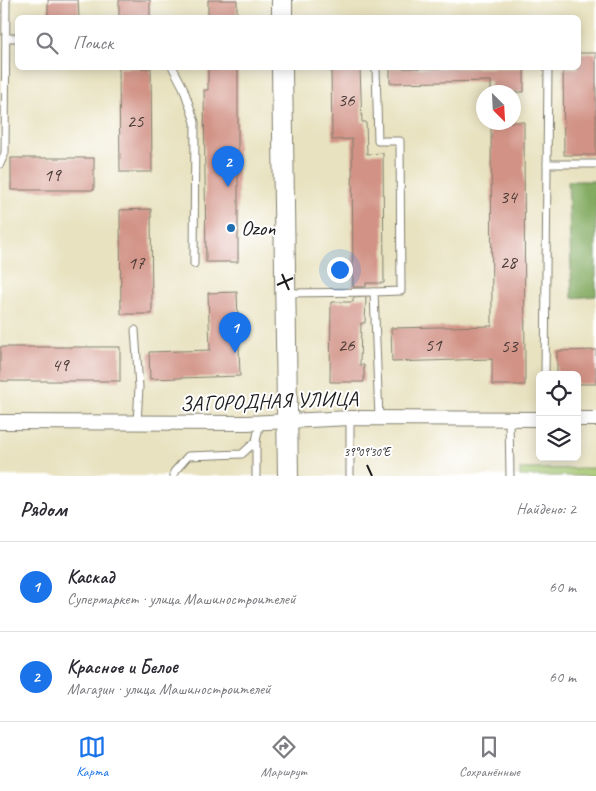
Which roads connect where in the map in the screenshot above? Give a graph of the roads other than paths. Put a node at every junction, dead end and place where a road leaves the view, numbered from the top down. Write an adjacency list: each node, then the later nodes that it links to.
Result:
1 (6, 0): 4 (lane)
2 (282, 0): 3 (street)
3 (282, 15)
4 (6, 38): 5 (lane); 10 (lane)
5 (15, 38)
6 (174, 70): 14 (lane)
7 (282, 70): 16 (street)
8 (376, 70): 15 (lane)
9 (548, 70): 12 (lane)
10 (2, 153): 11 (lane)
11 (0, 164)
12 (547, 164): 13 (lane); 18 (lane)
13 (596, 164)
14 (194, 264)
15 (374, 292): 16 (lane); 20 (lane)
16 (285, 293): 25 (street)
17 (136, 330): 28 (lane)
18 (545, 371)
19 (350, 418): 20 (street, ЗАГОРОДНАЯ УЛИЦА); 25 (street, ЗАГОРОДНАЯ УЛИЦА); 33 (lane)
20 (379, 418): 21 (street, ЗАГОРОДНАЯ УЛИЦА)
21 (509, 418): 22 (street, ЗАГОРОДНАЯ УЛИЦА); 34 (lane)
22 (536, 419)
23 (581, 419): 24 (street)
24 (596, 420)
25 (287, 421): 27 (street, ЗАГОРОДНАЯ УЛИЦА); 32 (street)
26 (0, 422): 28 (street, ЗАГОРОДНАЯ УЛИЦА)
27 (260, 422): 28 (street, ЗАГОРОДНАЯ УЛИЦА); 29 (lane)
28 (137, 424)
29 (256, 441): 30 (lane); 31 (lane)
30 (174, 476)
31 (256, 476)
32 (288, 476)
33 (350, 476)
34 (510, 476)

